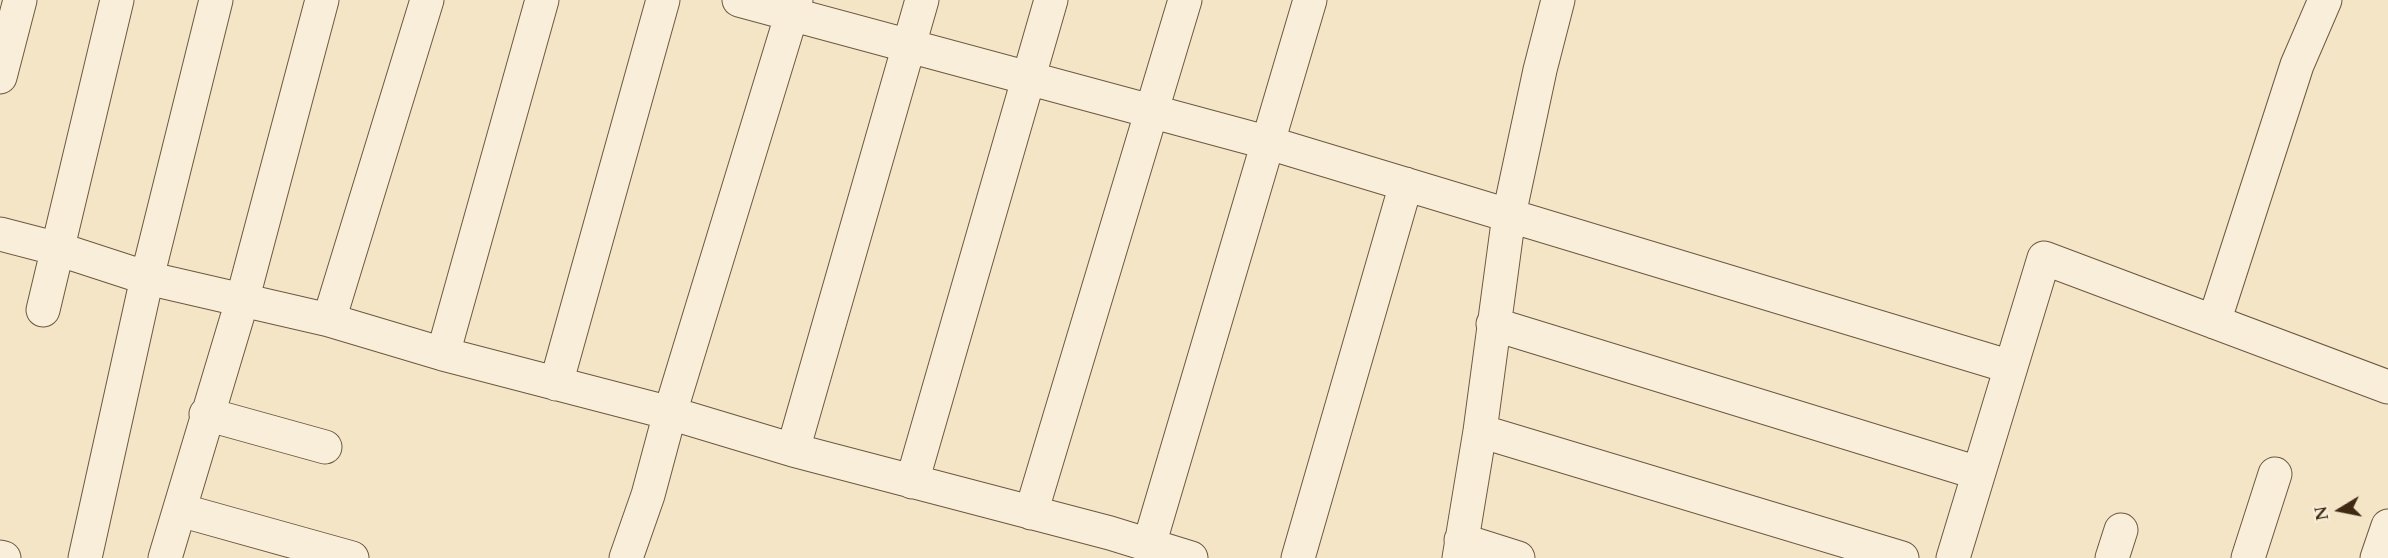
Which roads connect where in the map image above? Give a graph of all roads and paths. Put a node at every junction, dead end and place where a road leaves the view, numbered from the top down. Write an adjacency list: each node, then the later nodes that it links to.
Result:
1 (20, 0): 17 (street)
2 (117, 0): 24 (street)
3 (216, 0): 25 (street)
4 (322, 0): 26 (street)
5 (427, 0): 28 (street)
6 (542, 0): 31 (street)
7 (663, 0): 33 (street)
8 (739, 0): 15 (street)
9 (922, 0): 16 (street)
10 (1052, 0): 18 (street)
11 (1185, 0): 19 (street)
12 (1310, 0): 20 (street)
13 (1558, 0): 22 (street)
14 (2325, 0): 29 (street)
15 (794, 8): 16 (street); 35 (street)
16 (908, 46): 18 (street); 39 (street)
17 (0, 77)
18 (1027, 79): 19 (street); 42 (street)
19 (1152, 110): 20 (street); 44 (street)
20 (1269, 143): 21 (street); 46 (street)
21 (1406, 184): 22 (street); 55 (street)
22 (1509, 215): 30 (street); 32 (street)
23 (0, 234): 24 (street)
24 (58, 249): 25 (street); 27 (street)
25 (147, 278): 26 (street); 50 (street)
26 (242, 301): 28 (street); 36 (street)
27 (43, 310)
28 (329, 320): 31 (street)
29 (2214, 322): 32 (street); 34 (street)
30 (1493, 324): 37 (street); 40 (street)
31 (443, 354): 33 (street)
32 (2011, 367): 40 (street)
33 (556, 384): 35 (street)
34 (2388, 387)
35 (670, 413): 39 (street); 53 (street)
36 (206, 414): 38 (street); 43 (street)
37 (1480, 431): 47 (street); 57 (street)
38 (325, 447)
39 (793, 450): 42 (street)
40 (1978, 473): 58 (street)
41 (2275, 474): 59 (street)
42 (912, 482): 44 (street)
43 (180, 510): 51 (street); 52 (street)
44 (1031, 513): 46 (street)
45 (2388, 526): 60 (street)
46 (1149, 545): 54 (street)
47 (1460, 549): 56 (street)
48 (0, 556): 49 (street)
49 (4, 558)
50 (85, 558)
51 (165, 558)
52 (352, 558)
53 (626, 558)
54 (1191, 558)
55 (1298, 558)
56 (1518, 558)
57 (1902, 558)
58 (1953, 558)
59 (2248, 558)
60 (2377, 558)

